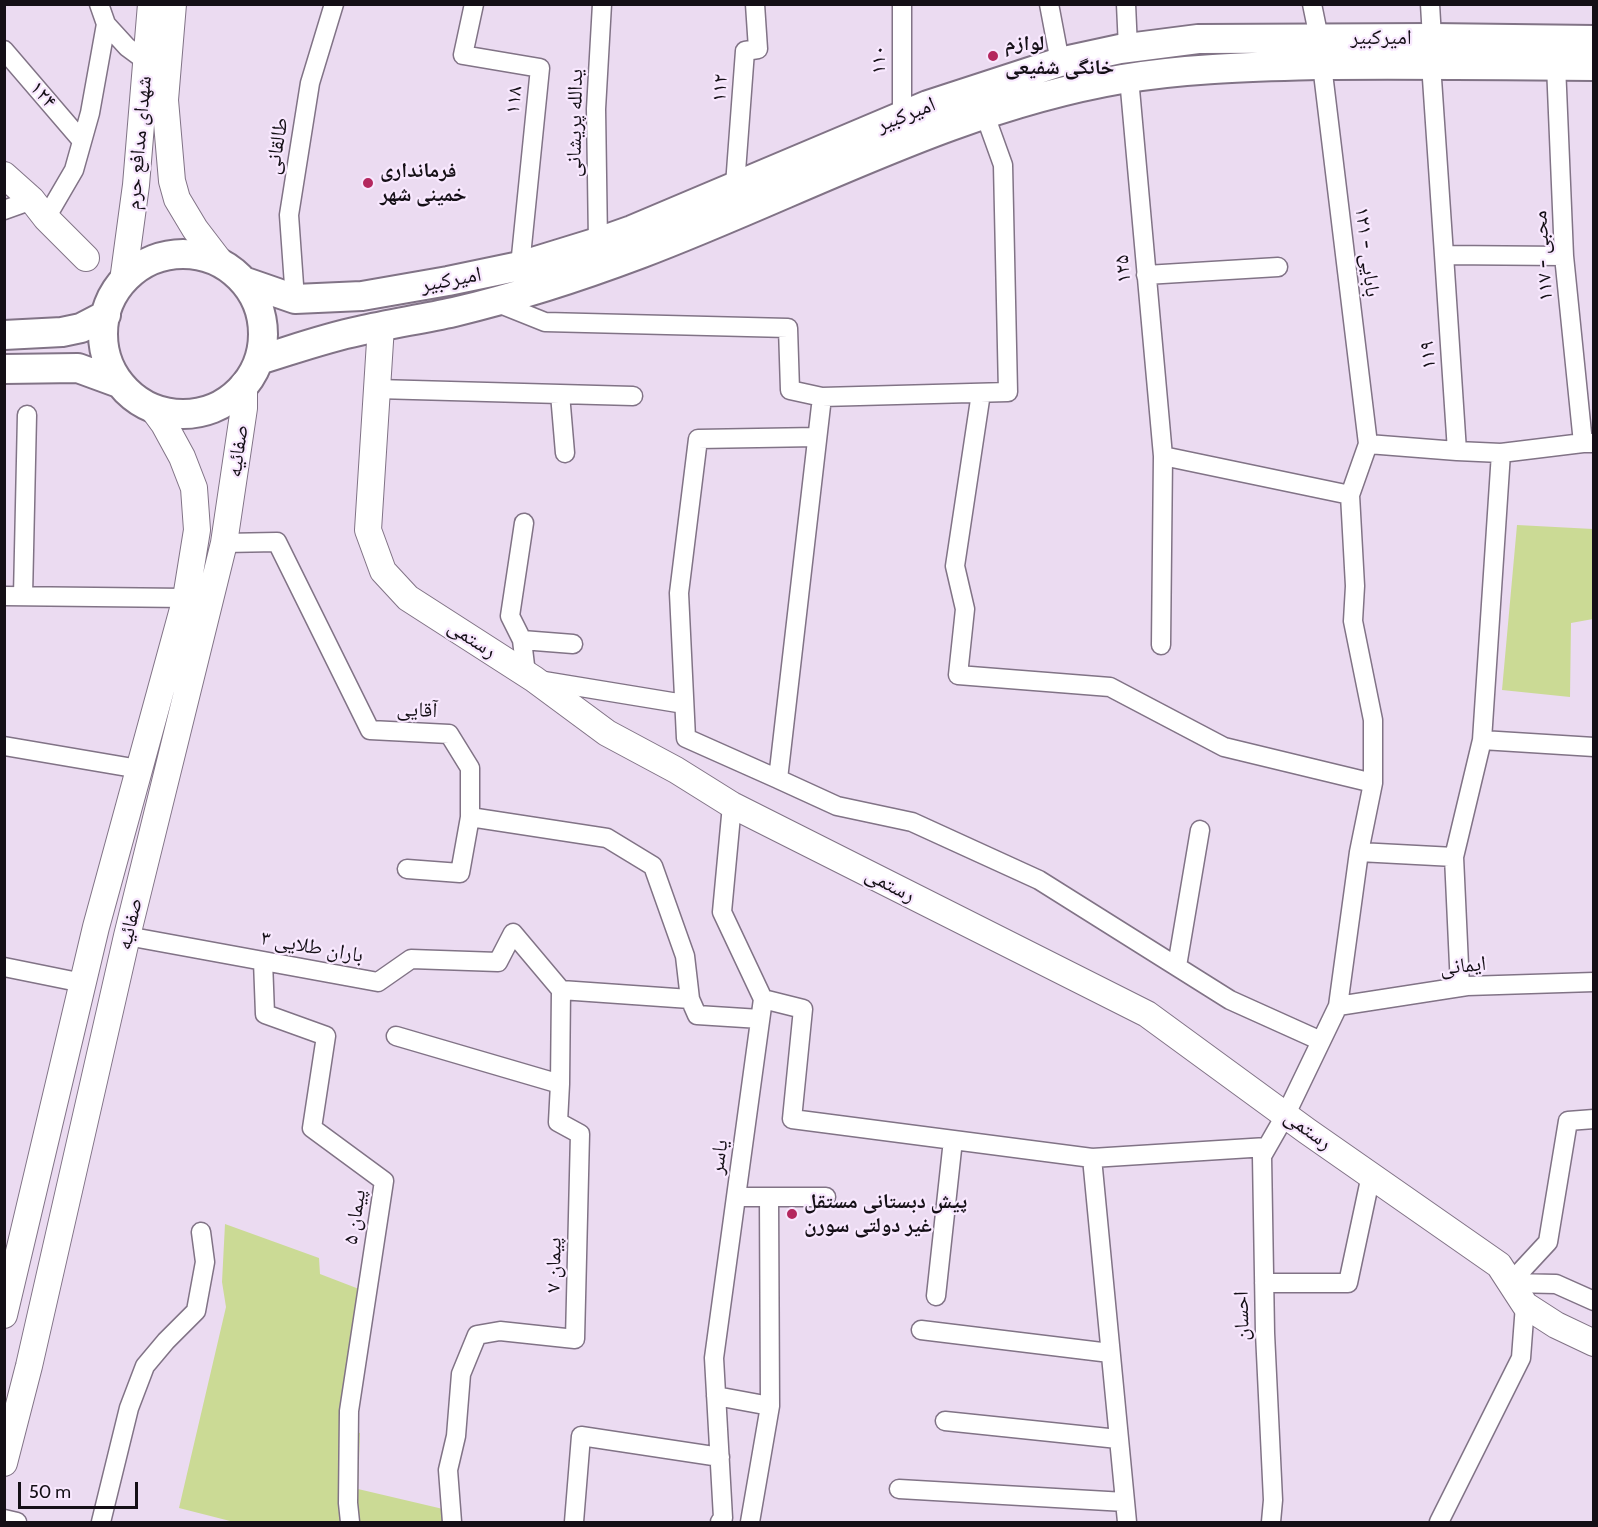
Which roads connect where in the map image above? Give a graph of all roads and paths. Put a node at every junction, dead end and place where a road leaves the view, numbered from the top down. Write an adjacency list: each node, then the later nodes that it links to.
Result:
1 (99, 4): 13 (street)
2 (151, 4): 19 (main road, شهدای مدافع حرم)
3 (173, 4): 24 (main road, شهدای مدافع حرم)
4 (334, 4): 42 (street, طالقانی)
5 (474, 4): 37 (street, ۱۱۸)
6 (602, 4): 32 (street, یدالله پریشانی)
7 (755, 4): 29 (street, ۱۱۲)
8 (902, 4): 26 (street, ۱۱۰)
9 (1048, 4): 20 (street)
10 (1126, 4): 15 (street)
11 (1312, 4): 18 (street, بابایی - ۱۲۱)
12 (1430, 4): 17 (street, ۱۱۹)
13 (106, 24): 19 (street); 27 (street)
14 (1593, 40): 17 (main road, امیرکبیر)
15 (1128, 48): 18 (main road, امیرکبیر); 20 (main road, امیرکبیر)
16 (4, 50): 27 (street, ۱۲۴)
17 (1432, 51): 18 (main road, امیرکبیر); 21 (main road, امیرکبیر); 33 (street, ۱۱۹)
18 (1320, 52): 23 (main road, امیرکبیر); 60 (street, بابایی - ۱۲۱)
19 (146, 61): 24 (main road, شهدای مدافع حرم)
20 (1060, 62): 26 (main road, امیرکبیر)
21 (1556, 65): 22 (main road, امیرکبیر); 34 (street, محبی - ۱۱۷)
22 (1593, 66)
23 (1129, 78): 25 (main road, امیرکبیر); 39 (street, ۱۲۵)
24 (154, 99): 36 (main road, شهدای مدافع حرم); 41 (main road, شهدای مدافع حرم)
25 (985, 115): 29 (main road, امیرکبیر); 52 (street)
26 (902, 116): 29 (main road, امیرکبیر)
27 (82, 141): 30 (street)
28 (4, 175): 30 (main road)
29 (755, 187): 32 (main road, امیرکبیر); 43 (main road, امیرکبیر)
30 (39, 209): 31 (street); 35 (main road)
31 (4, 210)
32 (598, 242): 37 (main road, امیرکبیر)
33 (1444, 255): 34 (street); 61 (street, ۱۱۹)
34 (1564, 256): 59 (street, محبی - ۱۱۷)
35 (86, 258)
36 (221, 263): 40 (main road); 41 (main road)
37 (520, 266): 42 (main road, امیرکبیر)
38 (1278, 267): 39 (street)
39 (1146, 275): 64 (street, ۱۲۵)
40 (243, 280): 42 (main road, امیرکبیر); 47 (main road)
41 (123, 281): 44 (main road)
42 (295, 298)
43 (493, 301): 45 (main road, امیرکبیر); 55 (street)
44 (106, 315): 46 (main road); 49 (main road)
45 (381, 326): 47 (main road, امیرکبیر); 51 (main road, رستمی)
46 (4, 335)
47 (259, 360): 50 (main road)
48 (4, 369): 49 (main road)
49 (120, 383): 56 (main road)
50 (244, 384): 56 (main road); 67 (main road, صفائیه)
51 (377, 390): 53 (street); 73 (main road, رستمی)
52 (981, 393): 55 (street); 80 (street)
53 (560, 394): 54 (street); 62 (street)
54 (633, 396)
55 (822, 397): 58 (street)
56 (153, 409): 69 (main road, صفائیه)
57 (27, 415): 68 (street)
58 (817, 437): 74 (street); 79 (street)
59 (1588, 443): 63 (street)
60 (1368, 444): 61 (street); 65 (street)
61 (1457, 451): 63 (street)
62 (565, 453)
63 (1501, 453): 75 (street)
64 (1162, 456): 65 (street); 72 (street, ۱۲۵)
65 (1350, 495): 80 (street, احسان)
66 (524, 523): 70 (street)
67 (224, 543): 82 (street, آقایی); 87 (main road, صفائیه)
68 (14, 596): 69 (street)
69 (186, 598): 78 (main road, صفائیه)
70 (522, 640): 71 (street); 73 (street)
71 (573, 644)
72 (1161, 645)
73 (530, 676): 74 (street); 81 (main road, رستمی)
74 (684, 704): 79 (street)
75 (1482, 740): 77 (street); 85 (street)
76 (4, 746): 78 (street)
77 (1593, 747)
78 (139, 769): 92 (main road, صفائیه)
79 (778, 780): 89 (street)
80 (1374, 783): 84 (street, احسان)
81 (732, 806): 96 (street); 102 (main road, رستمی)
82 (470, 817): 86 (street); 95 (street)
83 (1200, 830): 89 (street)
84 (1359, 852): 85 (street); 97 (street, احسان)
85 (1454, 857): 93 (street)
86 (407, 870)
87 (128, 936): 88 (street, باران طلایی ۳); 127 (main road, صفائیه)
88 (263, 961): 94 (street, باران طلایی ۳); 133 (street, پیمان ۵)
89 (1177, 966): 100 (street)
90 (4, 967): 92 (street)
91 (1593, 982): 93 (street, ایمانی)
92 (83, 983): 112 (main road, صفائیه)
93 (1460, 987): 97 (street, ایمانی)
94 (561, 990): 95 (street); 101 (street)
95 (690, 999): 98 (street)
96 (763, 999): 98 (street, یاسر); 104 (street)
97 (1338, 1006): 100 (street, احسان)
98 (760, 1019): 108 (street, یاسر)
99 (396, 1036): 101 (street)
100 (1322, 1041): 102 (street, احسان)
101 (560, 1084): 134 (street, پیمان ۷)
102 (1286, 1114): 105 (street, احسان); 107 (main road, رستمی)
103 (1593, 1119): 114 (street)
104 (953, 1140): 106 (street); 115 (street)
105 (1268, 1147): 106 (street); 113 (street, احسان)
106 (1092, 1158): 121 (street)
107 (1371, 1175): 113 (street); 114 (main road, رستمی)
108 (736, 1197): 109 (street); 122 (street, یاسر)
109 (770, 1197): 110 (street); 123 (street)
110 (826, 1197)
111 (201, 1232): 132 (street)
112 (12, 1249): 118 (main road, صفائیه)
113 (1264, 1283): 139 (street, احسان)
114 (1510, 1284): 116 (street); 117 (main road, رستمی)
115 (936, 1296)
116 (1593, 1301)
117 (1525, 1305): 120 (main road, رستمی); 140 (street)
118 (4, 1315)
119 (921, 1330): 121 (street)
120 (1593, 1343)
121 (1110, 1353): 125 (street)
122 (716, 1396): 123 (street); 126 (street, یاسر)
123 (770, 1406): 137 (street)
124 (945, 1421): 125 (street)
125 (1118, 1439): 129 (street)
126 (720, 1457): 135 (street); 136 (street, یاسر)
127 (4, 1463)
128 (899, 1489): 129 (street)
129 (1125, 1502): 138 (street)
130 (4, 1519): 131 (street)
131 (17, 1522)
132 (101, 1522)
133 (350, 1522)
134 (452, 1522)
135 (573, 1522)
136 (720, 1522)
137 (750, 1522)
138 (1127, 1522)
139 (1272, 1522)
140 (1439, 1522)

